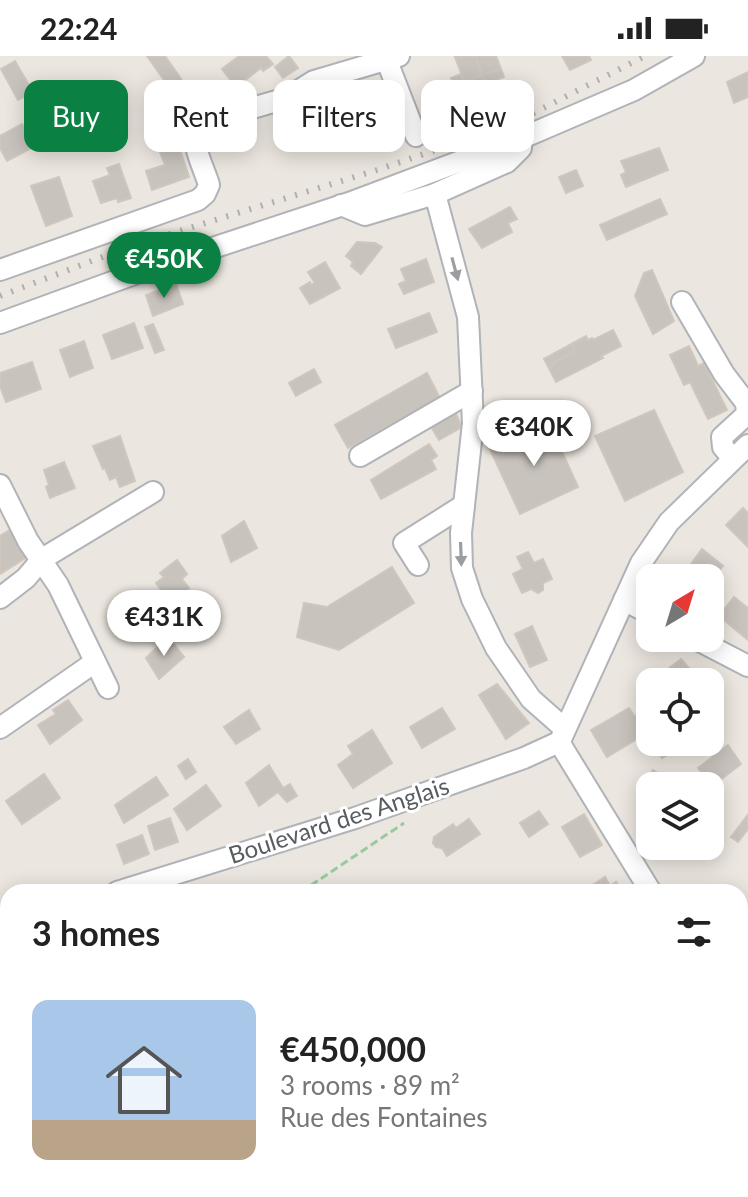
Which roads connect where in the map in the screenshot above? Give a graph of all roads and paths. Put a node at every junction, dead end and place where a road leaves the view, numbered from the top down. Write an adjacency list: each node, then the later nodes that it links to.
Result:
1 (694, 56): 3 (street)
2 (390, 57): 4 (street); 9 (street)
3 (534, 133)
4 (416, 136)
5 (484, 152): 8 (street)
6 (517, 152): 7 (street)
7 (435, 194): 8 (street); 12 (street, one-way to 12)
8 (341, 205): 11 (street)
9 (0, 270)
10 (682, 302): 13 (street)
11 (0, 323)
12 (472, 391): 14 (street); 17 (street)
13 (740, 451): 21 (street)
14 (360, 456)
15 (0, 485): 18 (street)
16 (153, 492): 18 (street)
17 (464, 505): 19 (street); 28 (street, one-way to 28)
18 (42, 559): 20 (street); 24 (street)
19 (418, 565)
20 (0, 598)
21 (624, 600): 22 (street); 28 (street)
22 (636, 606)
23 (721, 652): 25 (street)
24 (95, 662): 26 (street); 27 (street)
25 (748, 666)
26 (108, 688)
27 (0, 728)
28 (562, 735): 30 (street, Boulevard des Anglais); 32 (street)
29 (408, 821): 31 (path)
30 (138, 884)
31 (313, 884)
32 (646, 884)

